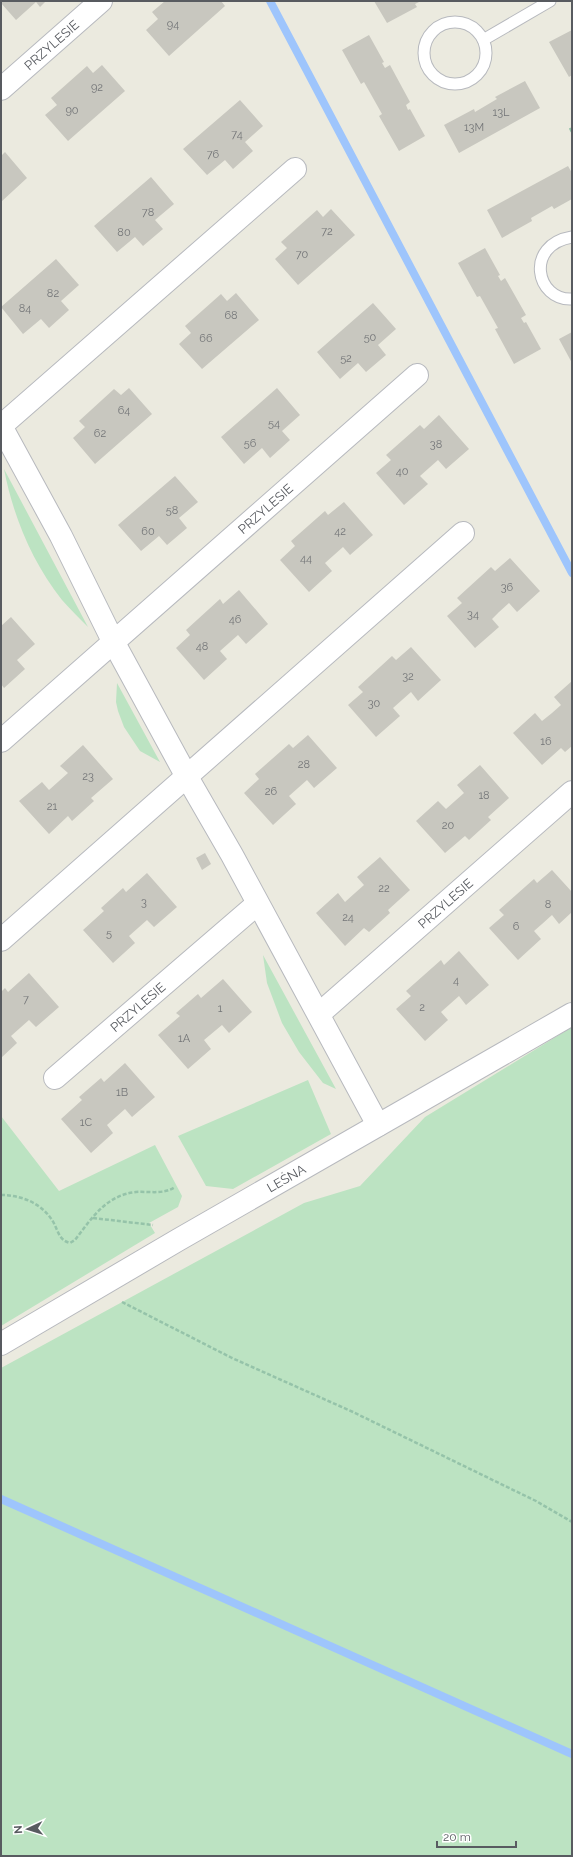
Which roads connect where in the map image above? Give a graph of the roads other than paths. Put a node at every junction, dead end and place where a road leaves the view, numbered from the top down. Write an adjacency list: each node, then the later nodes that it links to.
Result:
1 (101, 1): 4 (street, PRZYLESIE)
2 (550, 1): 3 (lane)
3 (483, 40): 3 (lane)
4 (1, 89)
5 (295, 169): 9 (street)
6 (572, 237): 7 (lane)
7 (572, 299)
8 (417, 375): 11 (street, PRZYLESIE)
9 (1, 426): 11 (street)
10 (462, 533): 13 (street)
11 (114, 643): 12 (street, PRZYLESIE); 13 (street)
12 (1, 740)
13 (187, 777): 15 (street); 16 (street)
14 (572, 792): 17 (street, PRZYLESIE)
15 (257, 904): 17 (street); 19 (street, PRZYLESIE)
16 (1, 940)
17 (319, 1014): 20 (street)
18 (572, 1014): 20 (street, LEŚNA)
19 (55, 1078)
20 (378, 1125): 21 (street, LEŚNA)
21 (1, 1344)

